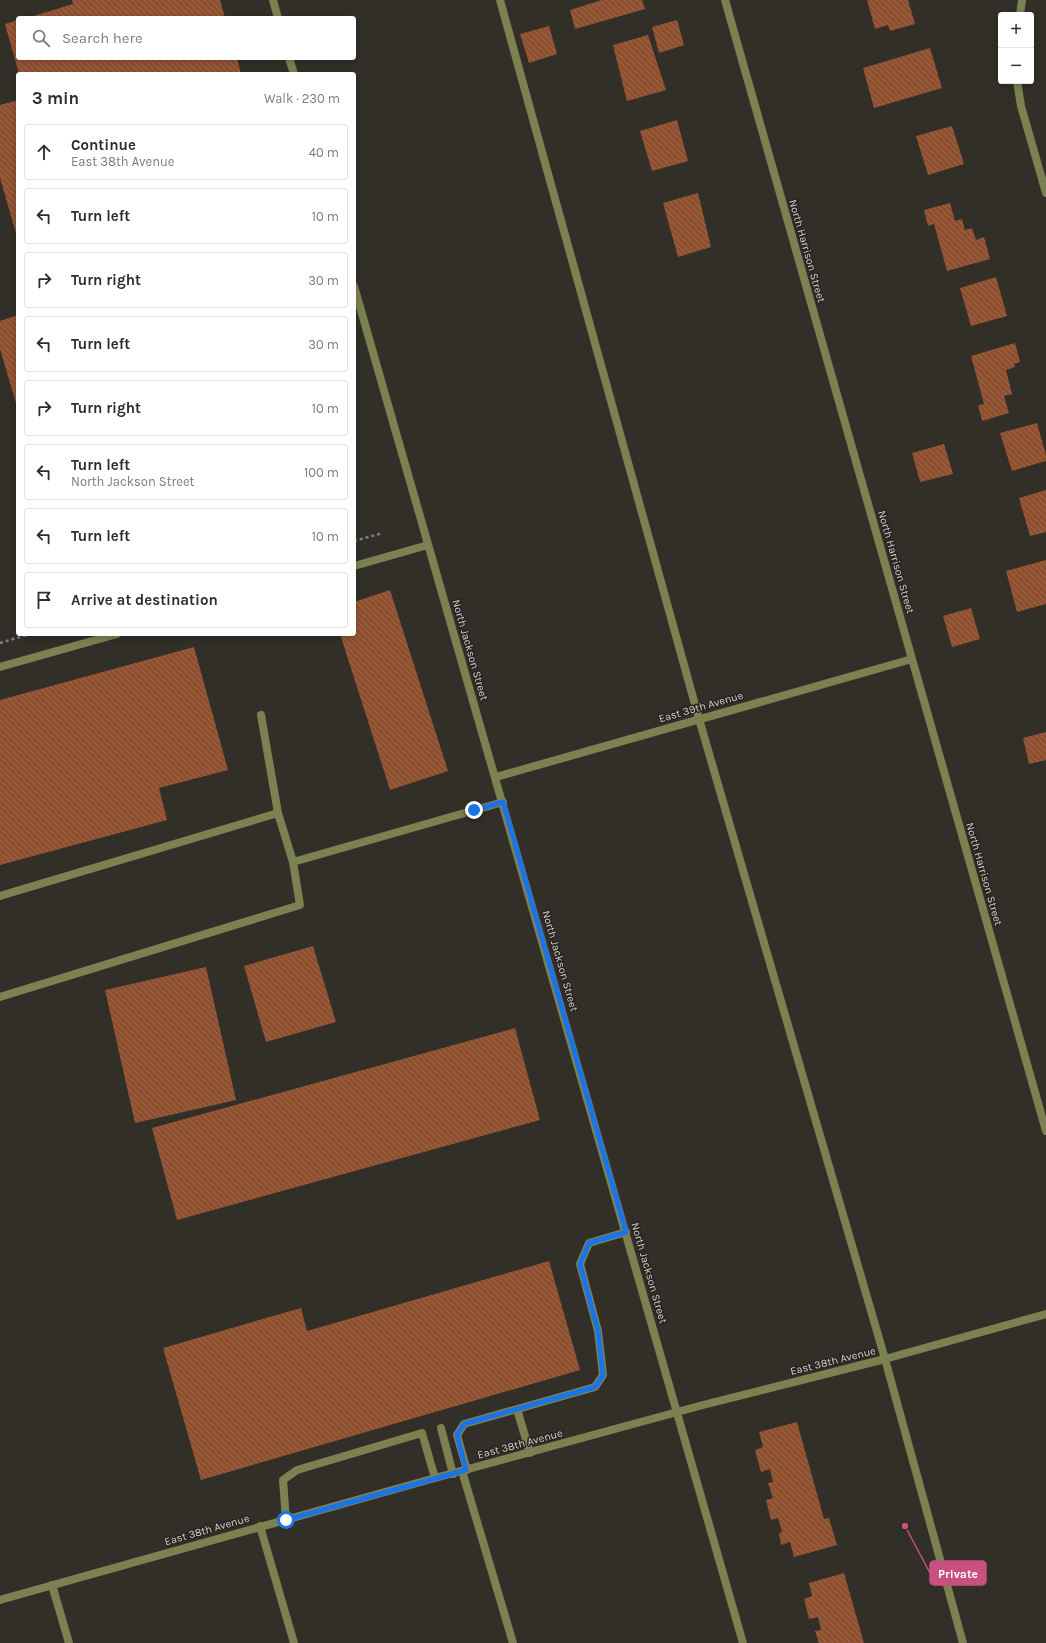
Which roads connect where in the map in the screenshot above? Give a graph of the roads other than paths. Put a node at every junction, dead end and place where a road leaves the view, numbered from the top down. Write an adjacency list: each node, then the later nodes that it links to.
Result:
1 (273, 0): 6 (street)
2 (500, 0): 18 (street)
3 (725, 0): 15 (street, North Harrison Street)
4 (1022, 0): 5 (street)
5 (1020, 12)
6 (277, 16)
7 (290, 60): 8 (street)
8 (293, 72)
9 (1017, 84): 10 (street)
10 (1046, 193)
11 (356, 293): 12 (street, North Jackson Street)
12 (428, 545): 13 (street); 19 (street, North Jackson Street)
13 (356, 565)
14 (110, 636): 16 (street)
15 (912, 659): 18 (street, East 39th Avenue); 25 (street, North Harrison Street)
16 (0, 667)
17 (261, 715): 21 (street)
18 (699, 719): 19 (street, East 39th Avenue); 28 (street)
19 (496, 777): 20 (street, North Jackson Street)
20 (503, 802): 22 (street); 26 (street, North Jackson Street)
21 (278, 812): 22 (street); 23 (street)
22 (293, 862): 24 (street)
23 (0, 896)
24 (0, 997)
25 (1046, 1131)
26 (626, 1232): 29 (street); 30 (street, North Jackson Street)
27 (1046, 1314): 28 (street, East 38th Avenue)
28 (884, 1359): 30 (street, East 38th Avenue); 44 (street)
29 (518, 1409): 32 (street); 33 (street)
30 (677, 1413): 32 (street, East 38th Avenue); 43 (street, North Jackson Street)
31 (440, 1428): 34 (street)
32 (530, 1453): 33 (street, East 38th Avenue)
33 (464, 1470): 34 (street, East 38th Avenue); 42 (street)
34 (452, 1474): 35 (street, East 38th Avenue)
35 (435, 1478): 36 (street, East 38th Avenue); 36 (street)
36 (286, 1520): 37 (street, East 38th Avenue)
37 (260, 1526): 38 (street, East 38th Avenue); 41 (street)
38 (52, 1585): 39 (street, East 38th Avenue); 40 (street)
39 (0, 1600)
40 (68, 1643)
41 (294, 1643)
42 (513, 1643)
43 (743, 1643)
44 (963, 1643)

